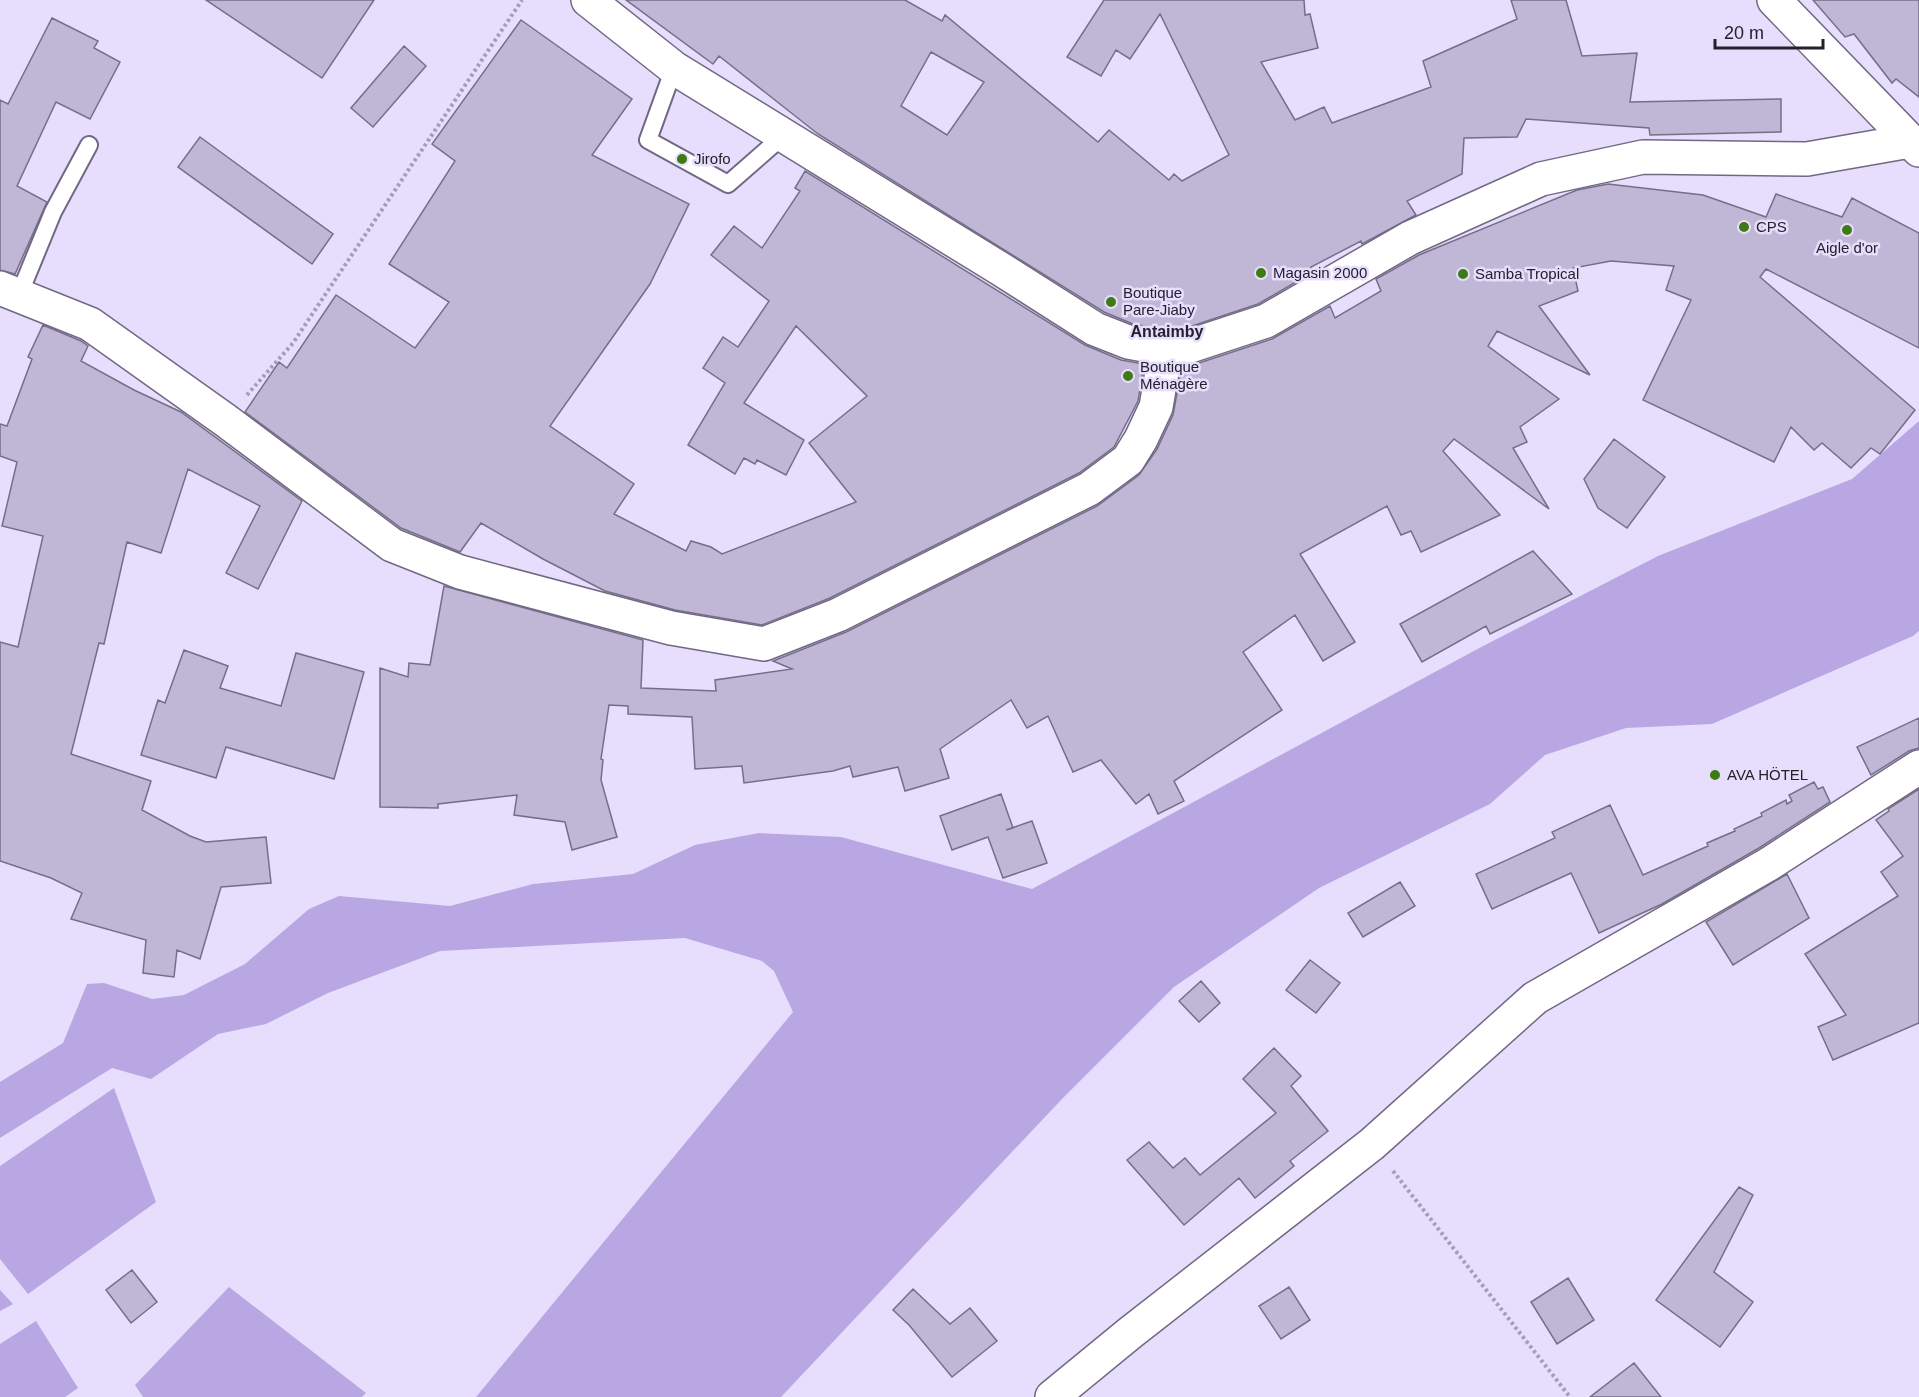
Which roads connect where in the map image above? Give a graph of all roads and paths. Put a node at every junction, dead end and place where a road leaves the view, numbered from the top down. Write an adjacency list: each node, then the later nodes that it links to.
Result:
1 (522, 0): 10 (path)
2 (588, 0): 4 (street)
3 (1773, 0): 6 (street)
4 (674, 68): 5 (street); 5 (lane)
5 (784, 135): 9 (street)
6 (1916, 142): 9 (street)
7 (89, 145): 8 (lane)
8 (9, 292): 10 (street)
9 (1166, 349): 10 (street)
10 (225, 420)
11 (1919, 767): 12 (street)
12 (1372, 1144): 13 (street); 14 (path)
13 (1052, 1397)
14 (1569, 1397)

